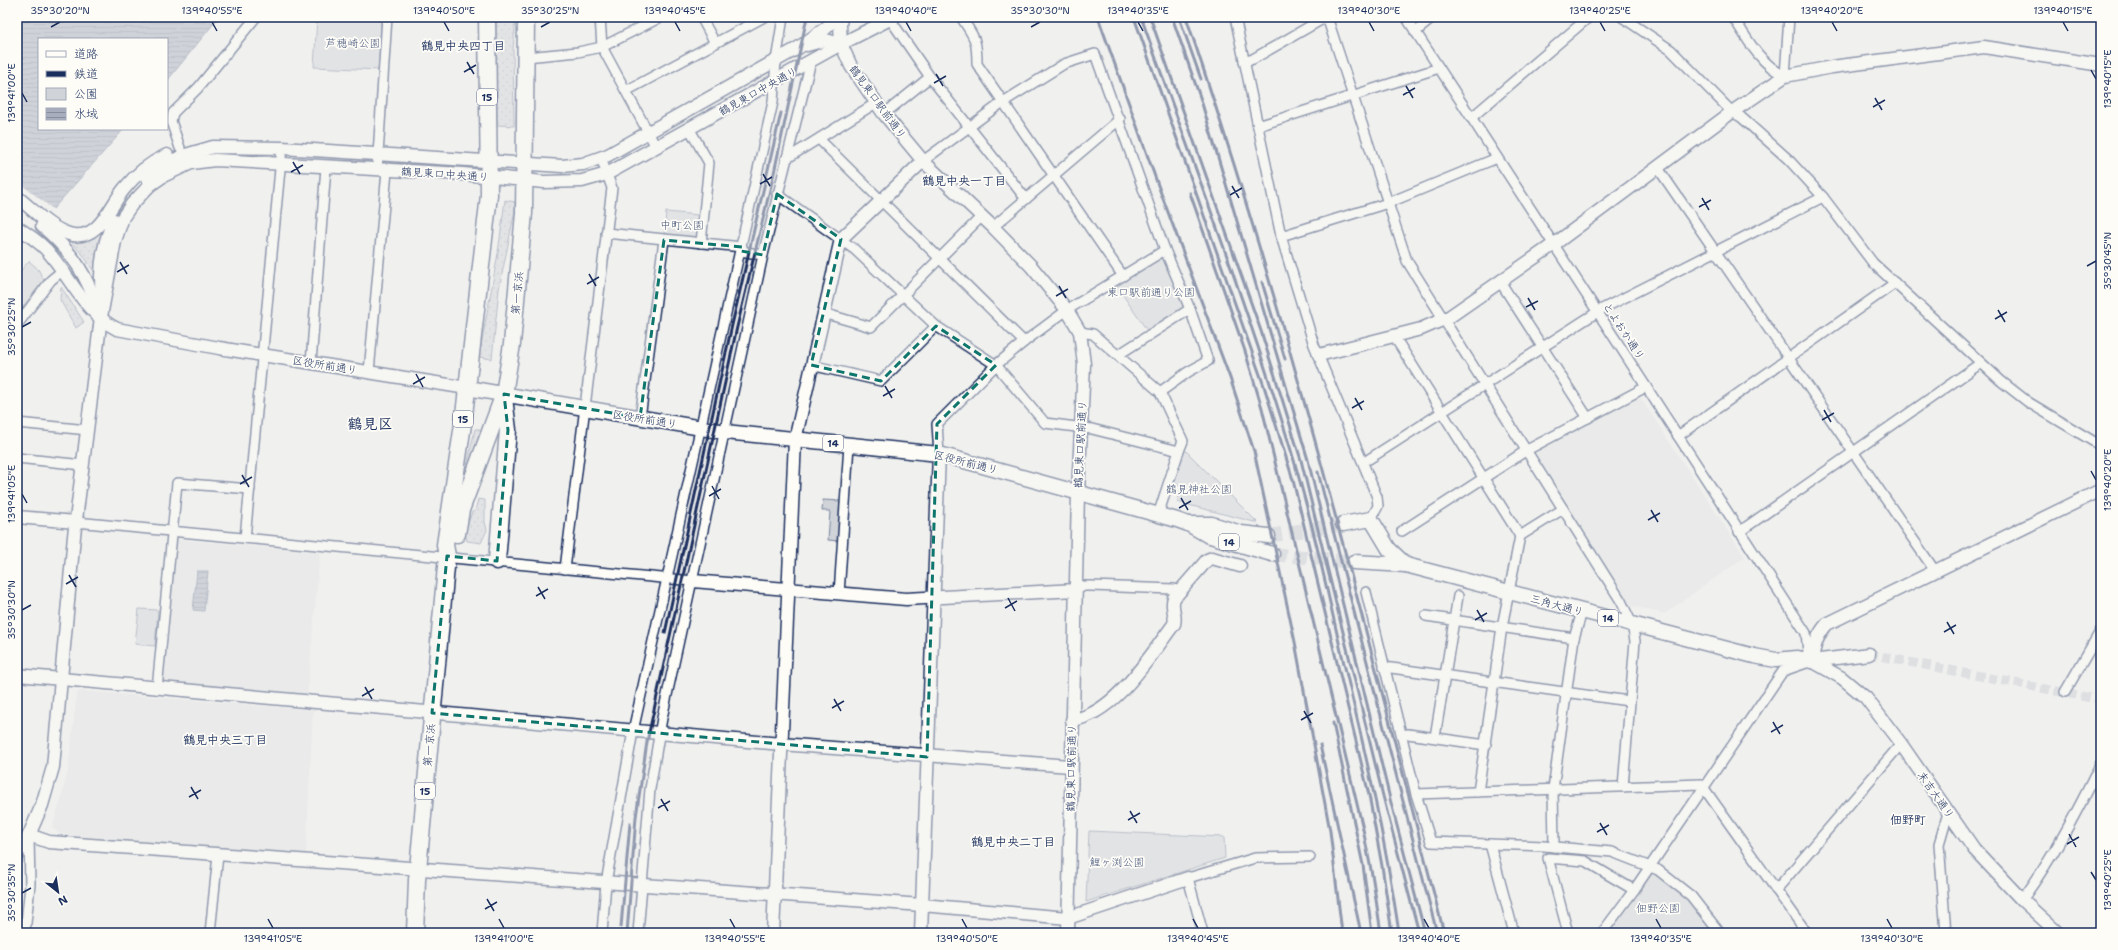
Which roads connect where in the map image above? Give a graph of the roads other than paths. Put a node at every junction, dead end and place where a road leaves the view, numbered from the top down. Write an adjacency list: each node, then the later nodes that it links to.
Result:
1 (256, 17): 51 (street)
2 (387, 17): 53 (street)
3 (487, 17): 63 (highway, 第一京浜 / 15)
4 (526, 17): 27 (highway, 第一京浜 / 15)
5 (600, 17): 25 (street)
6 (661, 17): 25 (street)
7 (701, 17): 23 (street)
8 (764, 17): 23 (street)
9 (784, 17): 28 (street)
10 (836, 17): 26 (street)
11 (841, 17): 24 (street)
12 (961, 17): 38 (street)
13 (1236, 17): 30 (street)
14 (1326, 17): 30 (street); 37 (street)
15 (1406, 17): 22 (street, とよおか通り)
16 (1434, 17): 22 (street)
17 (1589, 17): 42 (street)
18 (1622, 17): 40 (street)
19 (1733, 17): 33 (street)
20 (1789, 17): 33 (street)
21 (892, 18): 24 (street, 鶴見東口中央通り); 34 (street)
22 (1415, 32): 32 (street, とよおか通り)
23 (715, 43): 36 (street)
24 (841, 44): 26 (street); 29 (street, 鶴見東口中央通り); 39 (street, 鶴見東口駅前通り)
25 (602, 47): 27 (street); 36 (street)
26 (798, 48): 28 (street, 鶴見東口中央通り)
27 (526, 57): 59 (highway, 第一京浜 / 15)
28 (776, 61): 35 (street); 47 (street, 鶴見東口中央通り)
29 (811, 61): 35 (street, 鶴見東口中央通り); 56 (street)
30 (1244, 62): 45 (street)
31 (2101, 65): 33 (street)
32 (1439, 68): 37 (street); 42 (street, とよおか通り)
33 (1785, 76): 40 (street)
34 (930, 77): 41 (street); 44 (street)
35 (774, 82): 46 (street, 鶴見東口中央通り); 84 (street)
36 (626, 91): 47 (street)
37 (1352, 96): 45 (street); 72 (street)
38 (1003, 102): 43 (street); 44 (street); 65 (street)
39 (876, 103): 41 (street, 鶴見東口駅前通り); 48 (street)
40 (1732, 112): 61 (street); 69 (street)
41 (884, 114): 57 (street, 鶴見東口駅前通り)
42 (1471, 118): 55 (street, とよおか通り)
43 (1120, 120): 65 (street); 85 (street)
44 (969, 126): 57 (street); 70 (street)
45 (1258, 126): 79 (street)
46 (689, 128): 49 (street, 鶴見東口中央通り); 82 (street)
47 (649, 133): 49 (street); 54 (street, 鶴見東口中央通り)
48 (819, 139): 56 (street); 71 (street)
49 (656, 146): 64 (street, 鶴見東口中央通り)
50 (214, 147): 51 (street); 52 (street, 鶴見東口中央通り); 94 (street, 鶴見東口中央通り)
51 (180, 148): 77 (street)
52 (282, 148): 53 (street, 鶴見東口中央通り); 58 (street)
53 (378, 154): 62 (street); 63 (street, 鶴見東口中央通り)
54 (601, 158): 59 (street, 鶴見東口中央通り); 64 (street)
55 (1497, 158): 72 (street); 83 (street, とよおか通り)
56 (786, 160): 67 (street)
57 (923, 161): 71 (street); 74 (street, 鶴見東口駅前通り)
58 (280, 164): 60 (street, 鶴見東口中央通り); 94 (street, 鶴見東口中央通り); 107 (street)
59 (524, 164): 63 (street, 鶴見東口中央通り); 66 (highway, 第一京浜 / 15)
60 (326, 167): 62 (street, 鶴見東口中央通り); 111 (street)
61 (1658, 168): 83 (street); 86 (street)
62 (382, 170): 63 (street, 鶴見東口中央通り); 115 (street)
63 (488, 170): 66 (street, 鶴見東口中央通り); 118 (highway, 第一京浜 / 15)
64 (607, 174): 66 (street, 鶴見東口中央通り); 78 (street)
65 (1055, 176): 70 (street); 90 (street)
66 (524, 181): 120 (highway, 第一京浜 / 15)
67 (777, 194): 80 (street); 87 (street)
68 (17, 196): 77 (street)
69 (1823, 196): 86 (street); 92 (street)
70 (1026, 199): 76 (street)
71 (880, 201): 80 (street); 88 (street)
72 (1388, 203): 79 (street); 100 (street)
73 (17, 206): 77 (street)
74 (982, 216): 76 (street, 鶴見東口駅前通り); 88 (street)
75 (17, 227): 89 (street, 区役所前通り)
76 (993, 227): 96 (street, 鶴見東口駅前通り)
77 (53, 230): 99 (street)
78 (606, 233): 81 (street); 121 (street)
79 (1281, 236): 109 (street)
80 (841, 239): 93 (street); 98 (street)
81 (664, 240): 82 (street); 123 (street)
82 (701, 243): 84 (street)
83 (1554, 244): 91 (street); 97 (street, とよおか通り)
84 (741, 249): 87 (street); 127 (street)
85 (1165, 250): 90 (street); 95 (street)
86 (1714, 251): 97 (street); 110 (street)
87 (763, 255): 129 (street)
88 (939, 259): 93 (street); 105 (street)
89 (62, 271): 99 (street, 区役所前通り); 101 (street)
90 (1124, 276): 96 (street)
91 (1501, 283): 100 (street); 106 (street)
92 (1895, 283): 110 (street); 112 (street)
93 (903, 296): 98 (street); 102 (street)
94 (103, 302): 99 (street, 鶴見東口中央通り)
95 (1190, 309): 108 (street); 119 (street)
96 (1067, 310): 103 (street, 鶴見東口駅前通り); 105 (street)
97 (1598, 312): 106 (street); 117 (street, とよおか通り)
98 (823, 313): 113 (street)
99 (101, 318): 107 (street, 区役所前通り); 128 (street, 鶴見東口中央通り)
100 (1444, 320): 104 (street); 116 (street)
101 (17, 325)
102 (936, 326): 113 (street); 114 (street)
103 (1080, 332): 108 (street); 126 (street, 鶴見東口駅前通り)
104 (1394, 336): 109 (street); 122 (street)
105 (1024, 342): 114 (street)
106 (1542, 348): 116 (street); 124 (street)
107 (263, 355): 111 (street, 区役所前通り); 142 (street)
108 (1118, 355): 119 (street)
109 (1319, 355): 148 (street)
110 (1788, 359): 130 (street); 136 (street)
111 (311, 363): 115 (street, 区役所前通り)
112 (1981, 363): 133 (street); 136 (street)
113 (811, 365): 131 (street)
114 (996, 365): 126 (street); 137 (street)
115 (369, 372): 118 (street, 区役所前通り)
116 (1484, 385): 122 (street); 134 (street)
117 (1646, 387): 124 (street); 130 (street, とよおか通り)
118 (467, 388): 120 (main road, 区役所前通り / 14); 159 (highway, 第一京浜 / 15)
119 (1160, 392): 135 (street)
120 (504, 394): 121 (main road, 区役所前通り / 14); 159 (highway, 第一京浜 / 15); 160 (highway, 15)
121 (585, 409): 123 (main road, 区役所前通り / 14); 164 (street)
122 (1442, 412): 139 (street); 141 (street)
123 (640, 418): 127 (main road, 区役所前通り / 14)
124 (1588, 418): 134 (street)
125 (17, 423): 128 (street)
126 (1082, 427): 135 (street); 144 (street, 鶴見東口駅前通り)
127 (701, 428): 129 (main road, 区役所前通り / 14); 166 (street)
128 (88, 430): 140 (street, 鶴見東口中央通り)
129 (726, 432): 131 (main road, 区役所前通り / 14); 167 (street)
130 (1678, 436): 154 (street, とよおか通り)
131 (795, 440): 132 (main road, 区役所前通り / 14); 168 (street)
132 (849, 444): 137 (main road, 区役所前通り / 14); 173 (street)
133 (2101, 446)
134 (1527, 450): 141 (street); 145 (street)
135 (1179, 451): 146 (street)
136 (1853, 452): 154 (street); 165 (street)
137 (939, 454): 144 (main road, 区役所前通り / 14); 175 (street)
138 (17, 458): 140 (street)
139 (1369, 459)
140 (83, 465): 149 (street, 鶴見東口中央通り)
141 (1483, 477): 153 (street); 156 (street)
142 (250, 489): 152 (street); 157 (street)
143 (2101, 490): 165 (street)
144 (1078, 493): 146 (main road, 区役所前通り / 14); 169 (street, 鶴見東口駅前通り)
145 (1563, 509): 156 (street); 179 (street)
146 (1158, 515): 150 (main road, 区役所前通り / 14)
147 (17, 517): 149 (street)
148 (1371, 519): 151 (main road); 162 (main road, 三角大通り / 14)
149 (76, 522): 152 (street); 188 (street, 鶴見東口中央通り)
150 (1188, 524): 155 (main road, 区役所前通り / 14); 158 (main road, 区役所前通り / 14)
151 (1343, 524)
152 (171, 530): 157 (street); 190 (street)
153 (1402, 531)
154 (1739, 532): 184 (street, とよおか通り)
155 (1268, 536)
156 (1520, 536): 172 (street)
157 (245, 538): 159 (street)
158 (1272, 554)
159 (447, 556): 160 (street); 194 (highway, 第一京浜 / 15)
160 (497, 561): 164 (street)
161 (1354, 562): 162 (main road, 14)
162 (1406, 565): 172 (main road, 三角大通り / 14)
163 (1240, 566): 171 (street)
164 (566, 569): 166 (street)
165 (1935, 571): 184 (street)
166 (667, 579): 167 (street); 196 (street)
167 (693, 581): 168 (street); 197 (street)
168 (787, 590): 173 (street); 200 (street)
169 (1076, 590): 171 (street); 175 (street); 195 (street, 鶴見東口駅前通り)
170 (1366, 592): 185 (street)
171 (1178, 593): 195 (street)
172 (1510, 593): 176 (main road, 三角大通り / 14); 180 (street)
173 (838, 594): 175 (street)
174 (1458, 596): 178 (street)
175 (932, 597): 203 (street)
176 (1582, 612): 179 (main road, 三角大通り / 14); 182 (street)
177 (1426, 616): 178 (street)
178 (1454, 620): 180 (street); 187 (street)
179 (1632, 624): 184 (main road, 三角大通り / 14); 193 (street)
180 (1502, 627): 182 (street); 189 (street)
181 (2101, 630): 191 (street)
182 (1574, 638): 192 (street)
183 (1869, 654): 184 (street, 14)
184 (1812, 661): 201 (street, 末吉大通り); 207 (street)
185 (1384, 667): 187 (street); 198 (street)
186 (17, 675): 188 (street)
187 (1446, 676): 189 (street); 199 (street)
188 (60, 679): 190 (street); 212 (street, 鶴見東口中央通り)
189 (1495, 682): 192 (street); 202 (street)
190 (157, 688): 194 (street)
191 (2065, 692)
192 (1567, 693): 193 (street); 208 (street)
193 (1629, 701): 206 (street)
194 (432, 712): 196 (street); 219 (highway, 第一京浜 / 15)
195 (1072, 720): 205 (street, 鶴見東口駅前通り)
196 (633, 731): 197 (street); 221 (street)
197 (660, 733): 200 (street); 222 (street)
198 (1402, 735): 199 (street); 210 (street)
199 (1435, 737): 202 (street)
200 (781, 744): 203 (street); 225 (street)
201 (1901, 744): 211 (street, 末吉大通り); 224 (street)
202 (1486, 745): 209 (street)
203 (927, 757): 205 (street); 227 (street)
204 (2101, 763): 226 (street)
205 (1070, 766): 228 (street, 鶴見東口駅前通り)
206 (1623, 786): 207 (street); 208 (street)
207 (1703, 786): 218 (street); 224 (street)
208 (1552, 789): 209 (street); 214 (street)
209 (1478, 792): 210 (street)
210 (1416, 794): 213 (street)
211 (1948, 813): 226 (street, 末吉大通り); 243 (street)
212 (29, 835): 215 (street, 鶴見東口中央通り); 216 (street); 229 (street)
213 (1490, 844): 214 (street); 238 (street)
214 (1554, 847): 218 (street)
215 (17, 855)
216 (218, 855): 219 (street); 230 (street)
217 (1310, 857): 220 (street)
218 (1649, 866): 223 (street); 241 (street)
219 (418, 870): 221 (street); 231 (highway, 第一京浜 / 15)
220 (1188, 878): 228 (street); 237 (street)
221 (606, 883): 222 (street); 232 (street)
222 (640, 886): 225 (street); 233 (street)
223 (1634, 890): 239 (street); 240 (street)
224 (1776, 890): 242 (street)
225 (774, 896): 227 (street); 234 (street)
226 (2022, 900): 244 (street, 末吉大通り)
227 (922, 905): 228 (street); 235 (street)
228 (1068, 918): 236 (street, 鶴見東口駅前通り)
229 (25, 933)
230 (210, 933)
231 (415, 933)
232 (602, 933)
233 (638, 933)
234 (773, 933)
235 (921, 933)
236 (1068, 933)
237 (1203, 933)
238 (1514, 933)
239 (1568, 933)
240 (1602, 933)
241 (1720, 933)
242 (1807, 933)
243 (1946, 933)
244 (2058, 933)

